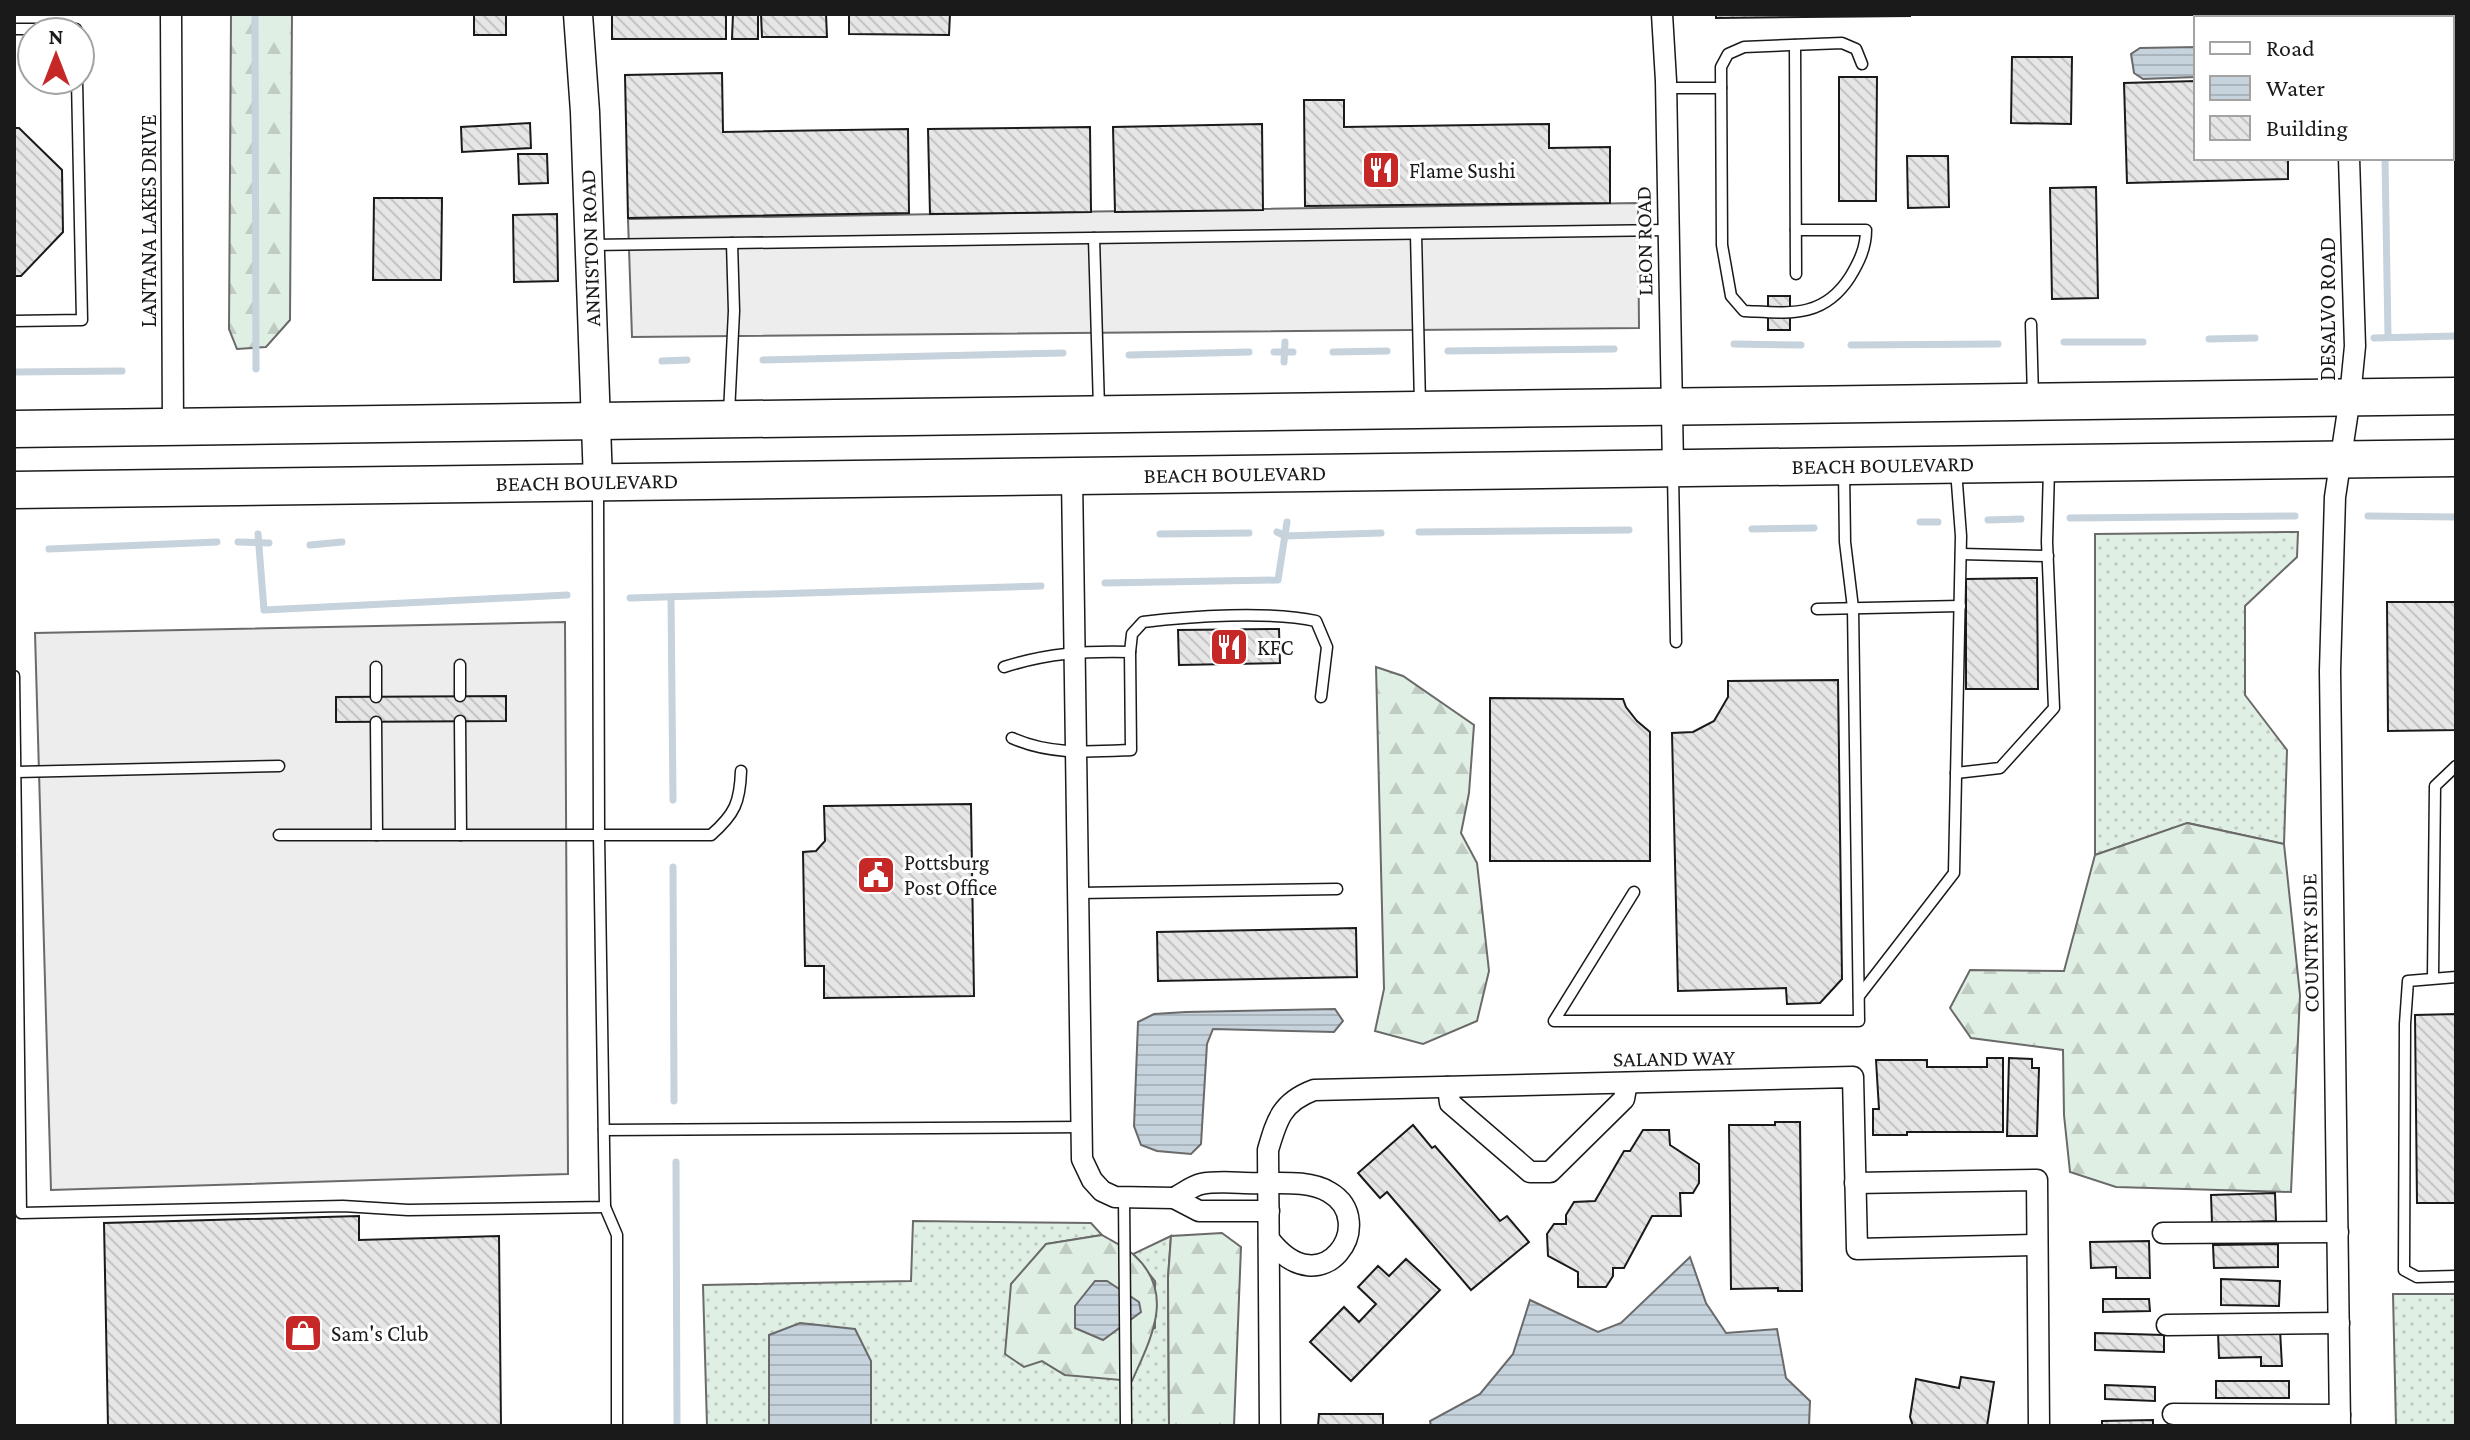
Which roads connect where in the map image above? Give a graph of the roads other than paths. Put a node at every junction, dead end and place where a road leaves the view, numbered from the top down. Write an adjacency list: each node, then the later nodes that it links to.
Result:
1 (171, 14): 27 (street, LANTANA LAKES DRIVE)
2 (578, 14): 15 (street, ANNISTON ROAD)
3 (1662, 14): 6 (street, LEON ROAD)
4 (1795, 45): 5 (lane); 7 (lane); 11 (lane)
5 (1862, 64)
6 (1666, 88): 7 (lane); 10 (street, LEON ROAD)
7 (1721, 88): 11 (lane)
8 (77, 96): 17 (lane)
9 (2349, 160): 20 (street, DESALVO ROAD)
10 (1668, 230): 12 (lane); 22 (street, LEON ROAD)
11 (1796, 230): 16 (lane)
12 (1416, 234): 13 (lane); 23 (lane)
13 (1094, 238): 14 (lane); 24 (lane)
14 (732, 243): 15 (lane); 25 (lane)
15 (590, 245): 26 (street, ANNISTON ROAD)
16 (1796, 274)
17 (14, 321)
18 (2031, 324): 21 (lane)
19 (2456, 396): 20 (highway)
20 (2350, 397): 21 (highway); 30 (street, DESALVO ROAD)
21 (2033, 401): 22 (highway)
22 (1671, 405): 23 (highway); 34 (street, LEON ROAD)
23 (1420, 409): 24 (highway)
24 (1099, 414): 25 (highway)
25 (729, 418): 26 (highway)
26 (597, 420): 27 (highway); 36 (street, ANNISTON ROAD)
27 (173, 427): 28 (highway)
28 (14, 429)
29 (2456, 458): 30 (highway, BEACH BOULEVARD)
30 (2341, 459): 31 (highway, BEACH BOULEVARD); 82 (street, COUNTRY SIDE)
31 (2049, 463): 32 (highway, BEACH BOULEVARD); 39 (lane)
32 (1956, 464): 33 (highway, BEACH BOULEVARD); 38 (lane)
33 (1844, 465): 34 (highway, BEACH BOULEVARD); 41 (lane)
34 (1673, 467): 35 (highway, BEACH BOULEVARD); 43 (lane)
35 (1072, 477): 36 (highway, BEACH BOULEVARD); 44 (street)
36 (598, 482): 37 (highway, BEACH BOULEVARD); 65 (lane)
37 (14, 490)
38 (1961, 554): 39 (lane); 40 (lane)
39 (2048, 556): 61 (lane)
40 (1960, 606): 41 (lane); 61 (lane)
41 (1853, 608): 42 (lane); 71 (lane)
42 (1817, 609)
43 (1676, 642)
44 (1075, 651): 45 (lane); 48 (lane); 56 (street)
45 (1130, 652): 52 (lane); 56 (lane)
46 (460, 665): 50 (lane)
47 (376, 667): 51 (lane)
48 (1004, 667)
49 (14, 676): 60 (lane)
50 (460, 696)
51 (376, 697)
52 (1321, 697)
53 (460, 721): 64 (lane)
54 (376, 722): 63 (lane)
55 (1012, 738): 56 (lane)
56 (1076, 753): 68 (street)
57 (279, 766): 60 (lane)
58 (2456, 766): 69 (lane)
59 (741, 771): 65 (lane)
60 (16, 772): 80 (lane)
61 (1956, 773): 71 (lane)
62 (279, 835): 63 (lane)
63 (377, 835): 64 (lane)
64 (461, 835): 65 (lane)
65 (599, 835): 75 (lane)
66 (1337, 889): 68 (lane)
67 (1634, 892): 71 (lane)
68 (1078, 893): 74 (street)
69 (2433, 977): 70 (lane); 86 (lane)
70 (2456, 977)
71 (1859, 996)
72 (1627, 1083): 73 (street, SALAND WAY); 73 (street); 77 (street, SALAND WAY)
73 (1448, 1087): 76 (street, SALAND WAY)
74 (1081, 1127): 75 (lane); 78 (street)
75 (604, 1130): 80 (lane)
76 (1269, 1183): 79 (street); 81 (street, SALAND WAY); 84 (street)
77 (1855, 1183): 85 (street, SALAND WAY); 85 (street)
78 (1124, 1197): 79 (street); 92 (lane)
79 (1174, 1198): 81 (street)
80 (605, 1207): 91 (lane)
81 (1269, 1211): 84 (street, SALAND WAY)
82 (2338, 1232): 83 (street); 87 (street, COUNTRY SIDE)
83 (2163, 1233)
84 (1269, 1239): 93 (street, SALAND WAY)
85 (2037, 1245): 94 (street)
86 (2456, 1276)
87 (2339, 1323): 88 (street); 90 (street, COUNTRY SIDE)
88 (2167, 1325)
89 (2173, 1414): 90 (street)
90 (2340, 1420)
91 (617, 1426)
92 (1126, 1426)
93 (1270, 1426)
94 (2039, 1426)

